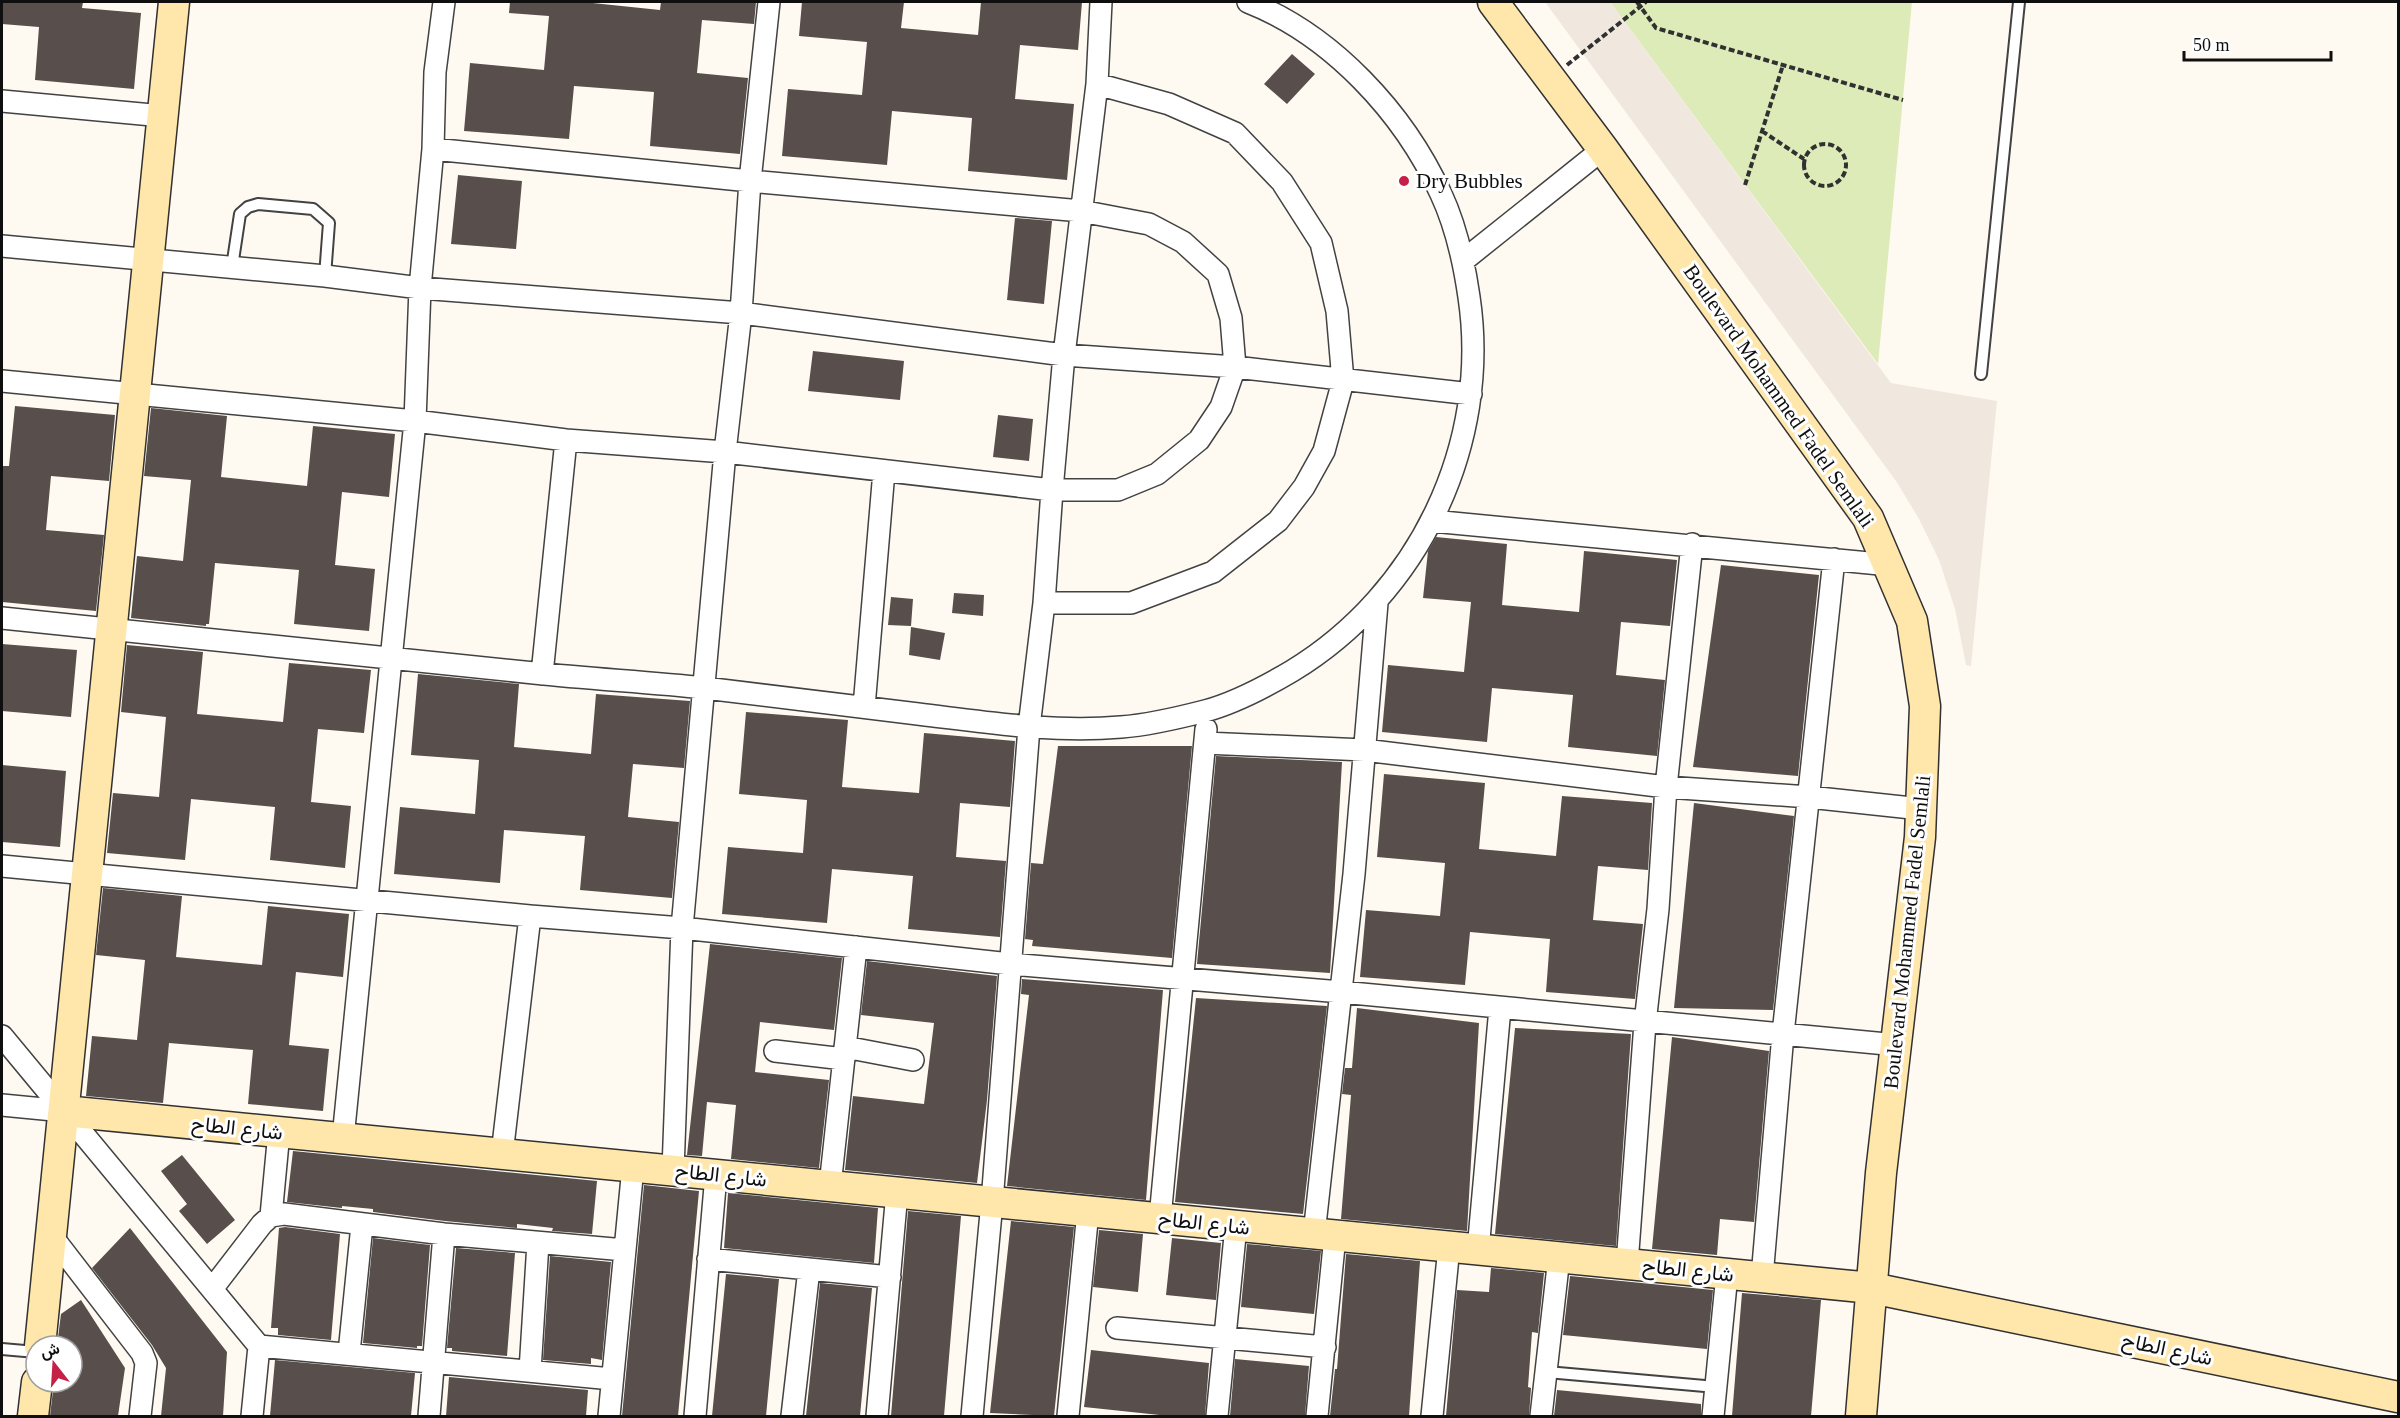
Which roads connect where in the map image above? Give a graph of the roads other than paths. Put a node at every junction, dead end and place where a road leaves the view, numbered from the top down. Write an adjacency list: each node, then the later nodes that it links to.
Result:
1 (174, 2): 10 (street)
2 (439, 2): 12 (street)
3 (769, 2): 13 (street)
4 (1101, 2): 8 (street)
5 (1248, 2): 17 (street)
6 (1493, 2): 11 (street, Boulevard Mohammed Fadel Semlali)
7 (2019, 2): 24 (lane)
8 (1097, 84): 14 (street); 26 (street)
9 (2, 101): 10 (street)
10 (163, 116): 16 (street)
11 (1603, 148): 17 (street); 37 (street, Boulevard Mohammed Fadel Semlali)
12 (433, 149): 13 (street); 20 (street)
13 (750, 181): 14 (street); 21 (street)
14 (1081, 211): 22 (street); 23 (street)
15 (2, 246): 16 (street)
16 (148, 260): 18 (street); 27 (street)
17 (1464, 260): 28 (street)
18 (232, 267): 19 (street); 19 (lane)
19 (325, 276): 20 (street)
20 (420, 288): 21 (street); 29 (street)
21 (741, 313): 22 (street); 31 (street)
22 (1064, 355): 23 (street); 33 (street)
23 (1235, 368): 26 (street); 33 (street)
24 (1981, 374)
25 (2, 381): 27 (street)
26 (1343, 381): 28 (street); 38 (street)
27 (135, 394): 29 (street); 41 (street)
28 (1471, 394): 34 (street)
29 (415, 421): 30 (street); 42 (street)
30 (566, 440): 31 (street); 43 (street)
31 (725, 452): 32 (street); 44 (street)
32 (884, 471): 33 (street); 45 (street)
33 (1052, 490): 38 (street)
34 (1432, 521): 35 (street); 39 (street)
35 (1692, 544): 36 (street); 50 (street)
36 (1834, 560): 37 (street); 51 (street)
37 (1890, 565): 52 (street, Boulevard Mohammed Fadel Semlali)
38 (1044, 603): 47 (street)
39 (1377, 603): 46 (street); 49 (street)
40 (2, 618): 41 (street)
41 (112, 629): 42 (street); 54 (street)
42 (391, 658): 43 (street); 55 (street)
43 (542, 674): 44 (street)
44 (704, 688): 45 (street); 57 (street)
45 (864, 707): 47 (street)
46 (1208, 711): 47 (street); 48 (street)
47 (1029, 727): 59 (street)
48 (1205, 743): 49 (street); 60 (street)
49 (1364, 750): 50 (street); 61 (street)
50 (1666, 787): 51 (street); 63 (street)
51 (1809, 797): 52 (street); 64 (street)
52 (1921, 809): 66 (street, Boulevard Mohammed Fadel Semlali)
53 (2, 866): 54 (street)
54 (87, 874): 55 (street); 71 (street)
55 (367, 901): 56 (street); 73 (street)
56 (530, 916): 57 (street); 74 (street)
57 (682, 927): 58 (street); 76 (street)
58 (856, 947): 59 (street); 68 (street)
59 (1010, 964): 60 (street); 80 (street)
60 (1183, 978): 61 (street); 83 (street)
61 (1341, 992): 62 (street); 88 (street)
62 (1500, 1008): 63 (street); 92 (street)
63 (1645, 1023): 64 (street); 95 (street)
64 (1784, 1034): 66 (street); 99 (street)
65 (2, 1036): 71 (street)
66 (1897, 1045): 100 (street, Boulevard Mohammed Fadel Semlali)
67 (775, 1051): 68 (street)
68 (845, 1053): 69 (street); 78 (street)
69 (913, 1060)
70 (2, 1104): 71 (street, شارع الطاح)
71 (64, 1111): 72 (street, شارع الطاح); 87 (street); 101 (street)
72 (279, 1132): 73 (street, شارع الطاح); 82 (street)
73 (343, 1138): 74 (street, شارع الطاح)
74 (502, 1154): 75 (street, شارع الطاح)
75 (633, 1167): 76 (street, شارع الطاح); 91 (street)
76 (673, 1170): 77 (street, شارع الطاح)
77 (716, 1175): 78 (street, شارع الطاح); 94 (street)
78 (831, 1186): 79 (street, شارع الطاح)
79 (897, 1192): 80 (street, شارع الطاح); 98 (street)
80 (992, 1202): 81 (street, شارع الطاح); 125 (street)
81 (1088, 1211): 83 (street, شارع الطاح); 126 (street)
82 (271, 1216): 84 (street); 101 (street)
83 (1160, 1218): 85 (street, شارع الطاح)
84 (362, 1225): 86 (street); 109 (street)
85 (1236, 1226): 88 (street, شارع الطاح); 104 (street)
86 (444, 1234): 89 (street); 110 (street)
87 (51, 1235): 103 (street); 118 (street)
88 (1324, 1235): 90 (street, شارع الطاح); 106 (street)
89 (538, 1243): 91 (street); 111 (street)
90 (1449, 1247): 92 (street, شارع الطاح); 129 (street)
91 (625, 1250): 113 (street)
92 (1478, 1250): 93 (street, شارع الطاح)
93 (1559, 1257): 95 (street, شارع الطاح); 112 (street)
94 (708, 1259): 96 (street); 122 (street)
95 (1627, 1264): 97 (street, شارع الطاح)
96 (809, 1269): 98 (street); 123 (street)
97 (1726, 1274): 99 (street, شارع الطاح); 114 (street)
98 (890, 1277): 124 (street)
99 (1762, 1277): 100 (street, شارع الطاح)
100 (1872, 1288): 116 (street, شارع الطاح); 132 (street, Boulevard Mohammed Fadel Semlali)
101 (212, 1289): 105 (street)
102 (1117, 1328): 104 (street)
103 (41, 1334)
104 (1225, 1338): 106 (street); 127 (street)
105 (259, 1346): 109 (street); 119 (street)
106 (1325, 1347): 128 (street)
107 (2, 1349): 108 (lane)
108 (24, 1351)
109 (349, 1353): 110 (street)
110 (434, 1361): 111 (street); 120 (street)
111 (530, 1371): 113 (street)
112 (1546, 1372): 114 (lane); 130 (street)
113 (612, 1379): 121 (street)
114 (1716, 1387): 131 (street)
115 (36, 1394): 117 (street)
116 (2398, 1397)
117 (33, 1416)
118 (140, 1416)
119 (252, 1416)
120 (429, 1416)
121 (609, 1416)
122 (695, 1416)
123 (792, 1416)
124 (877, 1416)
125 (972, 1416)
126 (1068, 1416)
127 (1217, 1416)
128 (1317, 1416)
129 (1432, 1416)
130 (1542, 1416)
131 (1713, 1416)
132 (1861, 1416)

